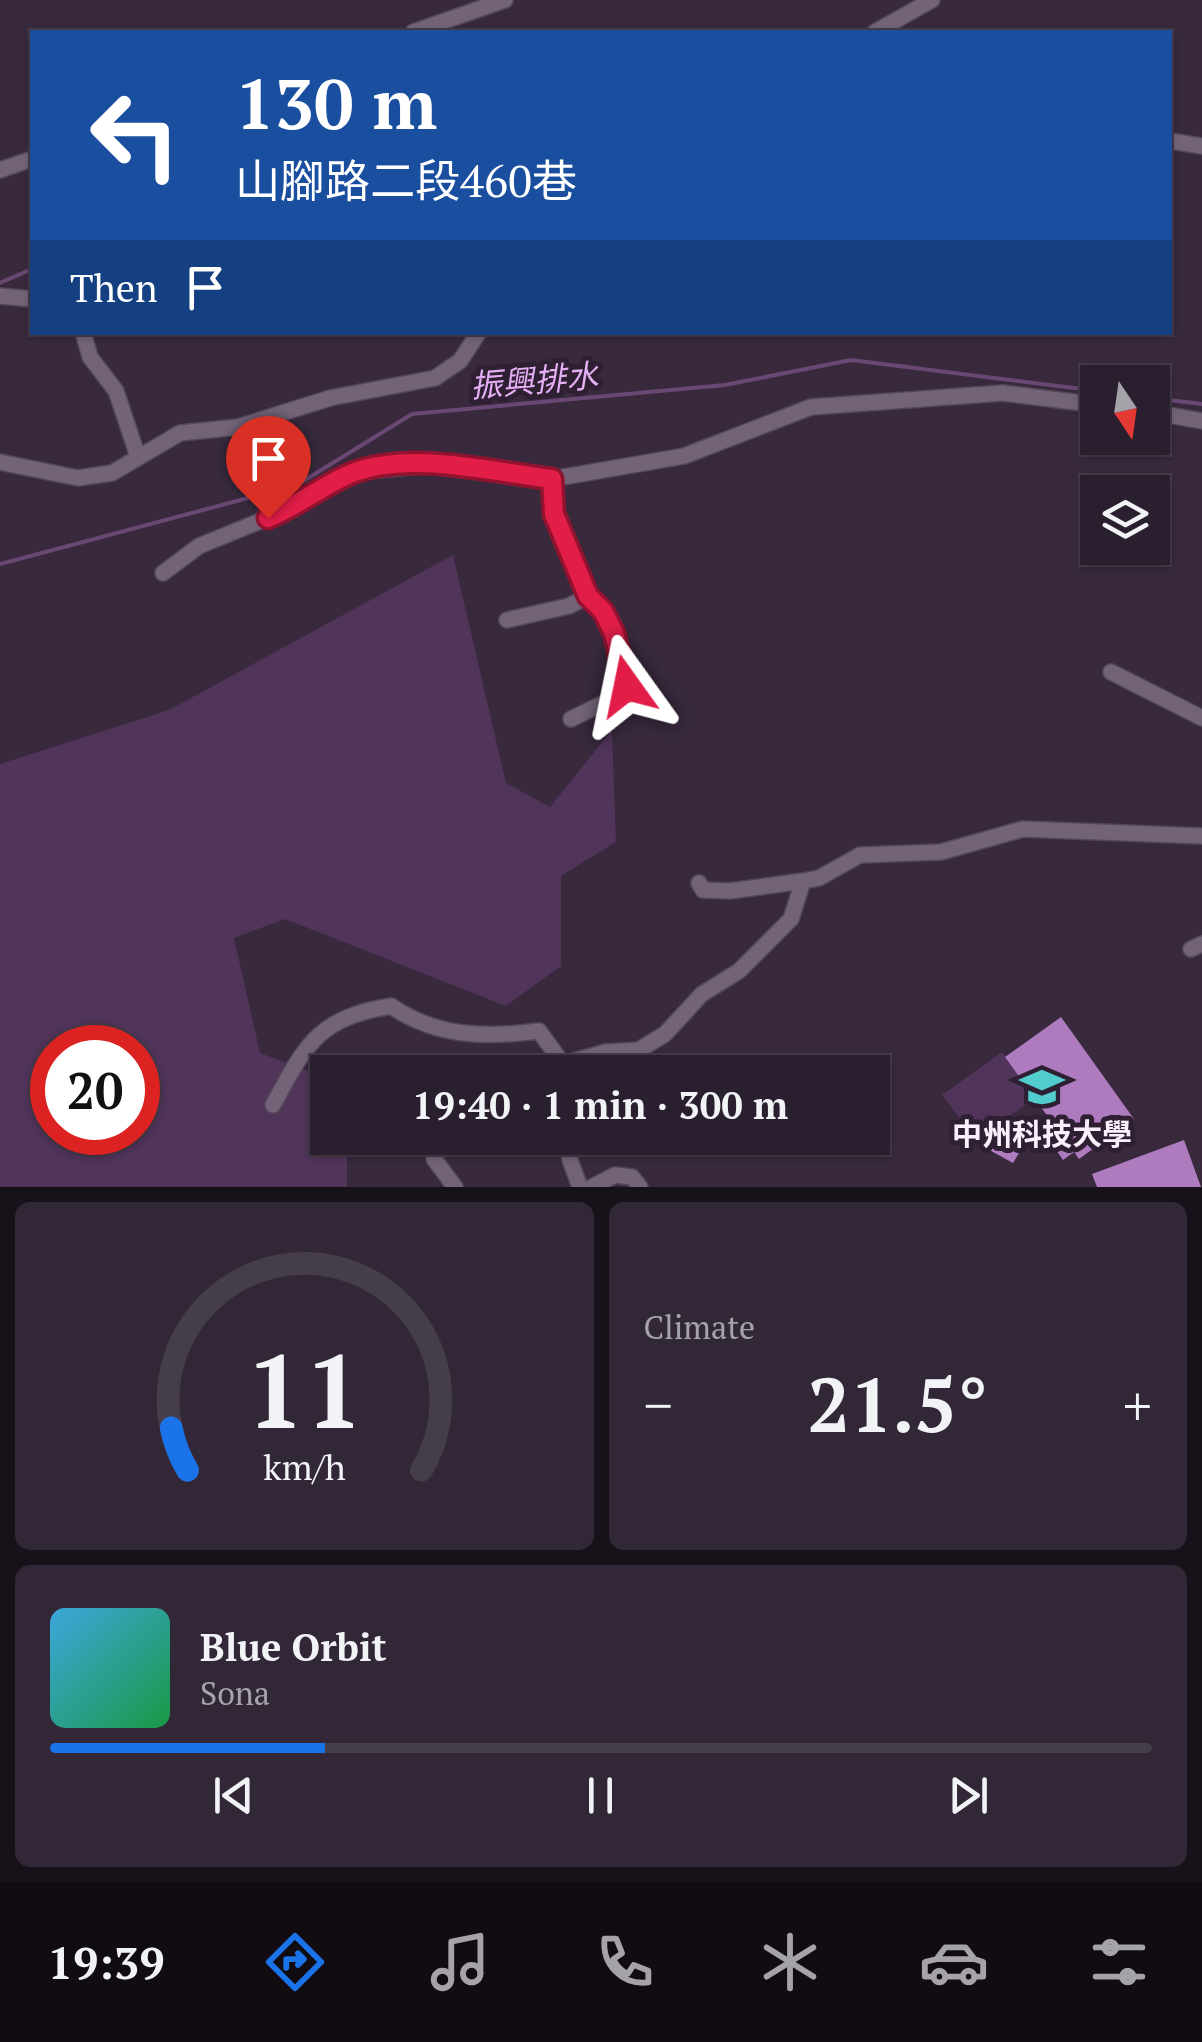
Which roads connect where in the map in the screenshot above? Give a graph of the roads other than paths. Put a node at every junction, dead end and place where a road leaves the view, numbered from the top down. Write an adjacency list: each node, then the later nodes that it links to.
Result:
1 (932, 0): 4 (street)
2 (496, 3): 3 (street)
3 (419, 30)
4 (879, 30)
5 (1172, 141): 6 (street)
6 (1202, 146)
7 (30, 161): 8 (street)
8 (0, 170)
9 (0, 296): 10 (street)
10 (30, 299)
11 (85, 335): 16 (street)
12 (477, 335): 16 (street)
13 (1080, 403): 18 (street)
14 (1170, 415): 15 (street)
15 (1202, 420)
16 (138, 458): 17 (street)
17 (0, 462)
18 (552, 479): 19 (street); 20 (street)
19 (163, 572)
20 (588, 596): 21 (street); 24 (street)
21 (508, 620)
22 (1110, 672): 23 (street)
23 (1202, 718)
24 (571, 719)
25 (1202, 836): 26 (street)
26 (802, 881): 27 (street); 29 (street)
27 (699, 883)
28 (554, 1055): 30 (street)
29 (598, 1055)
30 (273, 1105)
31 (572, 1155): 34 (street)
32 (434, 1159): 33 (street)
33 (456, 1187)
34 (580, 1187)
35 (592, 1187): 36 (street)
36 (640, 1187)

